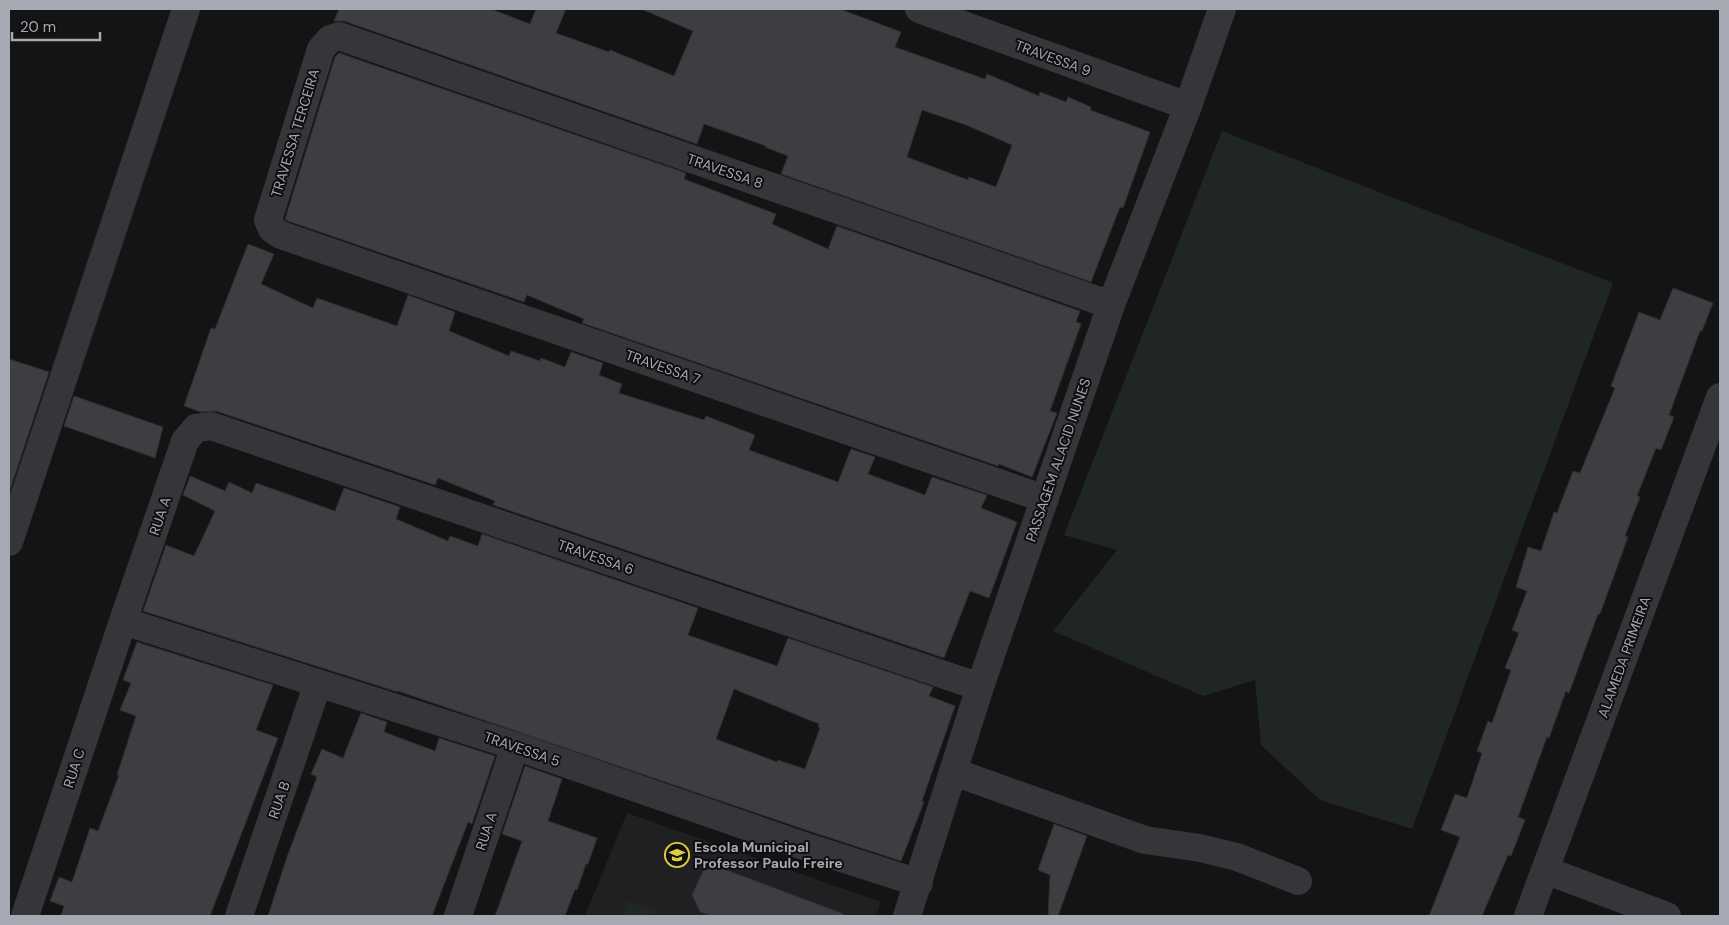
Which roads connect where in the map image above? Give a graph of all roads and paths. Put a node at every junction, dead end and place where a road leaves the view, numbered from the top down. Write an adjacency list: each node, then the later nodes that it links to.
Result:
1 (186, 9): 11 (street)
2 (1222, 9): 5 (street, PASSAGEM ALACID NUNES)
3 (934, 12): 5 (street, TRAVESSA 9)
4 (339, 36): 6 (street, TRAVESSA TERCEIRA); 7 (street, TRAVESSA 8)
5 (1188, 106): 7 (street, PASSAGEM ALACID NUNES)
6 (281, 235): 10 (street, TRAVESSA 7)
7 (1111, 305): 10 (street, PASSAGEM ALACID NUNES)
8 (1720, 397): 17 (street, ALAMEDA PRIMEIRA)
9 (211, 426): 12 (street, RUA A); 14 (street, TRAVESSA 6)
10 (1045, 499): 14 (street, PASSAGEM ALACID NUNES)
11 (9, 542)
12 (123, 621): 13 (street, TRAVESSA 5); 20 (street, RUA C)
13 (318, 683): 15 (street, TRAVESSA 5); 21 (street, RUA B)
14 (980, 688): 16 (street, PASSAGEM ALACID NUNES)
15 (515, 746): 19 (street, TRAVESSA 5); 22 (street, RUA A)
16 (954, 772): 18 (street); 19 (street, PASSAGEM ALACID NUNES)
17 (1545, 870): 24 (street, ALAMEDA PRIMEIRA); 25 (street)
18 (1298, 881)
19 (918, 883): 23 (street, PASSAGEM ALACID NUNES)
20 (25, 916)
21 (239, 916)
22 (458, 916)
23 (907, 916)
24 (1528, 916)
25 (1667, 916)

